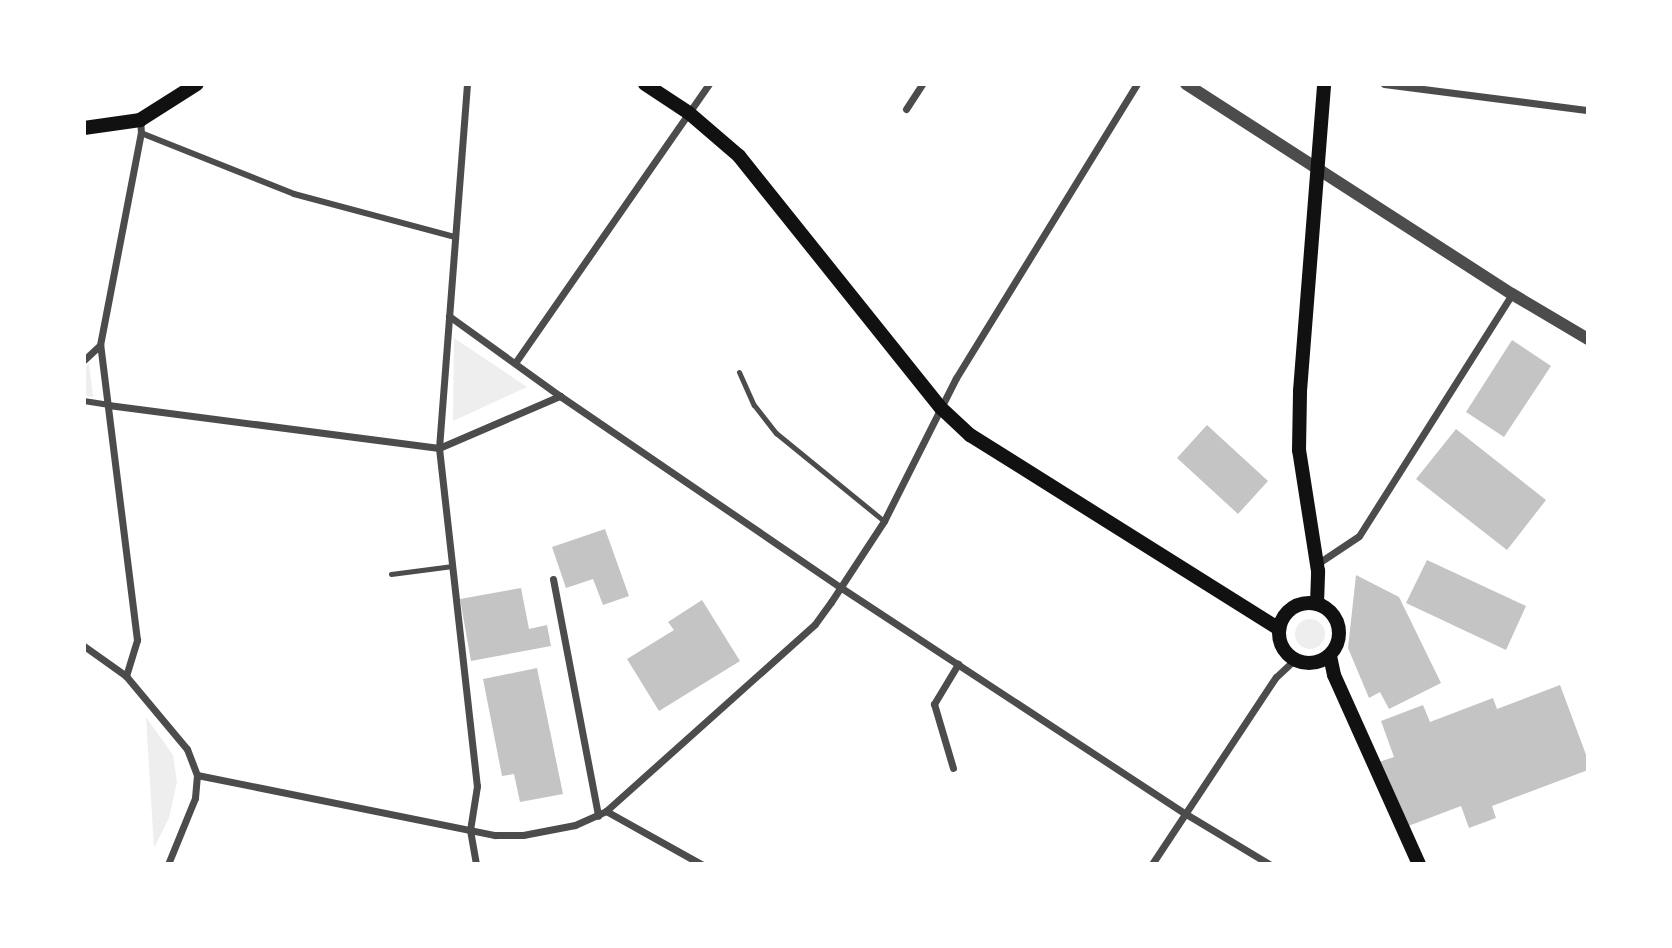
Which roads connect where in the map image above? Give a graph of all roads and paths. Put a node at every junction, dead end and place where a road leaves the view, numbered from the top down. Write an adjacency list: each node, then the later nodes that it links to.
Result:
1 (197, 84): 13 (main road)
2 (467, 84): 16 (street)
3 (645, 84): 12 (main road)
4 (709, 84): 12 (street)
5 (922, 84): 10 (street)
6 (1137, 84): 27 (street)
7 (1186, 84): 15 (street)
8 (1324, 84): 15 (main road)
9 (1384, 84): 11 (street)
10 (906, 109)
11 (1588, 110)
12 (689, 113): 22 (street); 27 (main road)
13 (141, 127): 14 (main road); 16 (street); 20 (street)
14 (84, 128)
15 (1317, 167): 17 (street); 30 (main road)
16 (456, 237): 18 (street)
17 (1512, 294): 19 (street); 30 (street)
18 (449, 316): 22 (street); 28 (street)
19 (1588, 339)
20 (100, 345): 21 (street); 26 (street)
21 (84, 360)
22 (515, 363): 24 (street)
23 (739, 372): 29 (lane)
24 (560, 396): 28 (street); 34 (street)
25 (84, 401): 26 (street)
26 (108, 405): 28 (street); 41 (street)
27 (941, 408): 29 (street); 36 (main road)
28 (439, 448): 31 (street)
29 (884, 521): 34 (street)
30 (1317, 564): 35 (main road)
31 (452, 566): 32 (lane); 47 (street)
32 (391, 574)
33 (553, 579): 46 (street)
34 (840, 587): 40 (street); 44 (street)
35 (1317, 604): 36 (main road); 38 (main road)
36 (1279, 629): 39 (main road)
37 (84, 646): 41 (street)
38 (1330, 656): 39 (main road); 53 (main road)
39 (1294, 660): 45 (street)
40 (958, 664): 42 (street); 45 (street)
41 (126, 676): 43 (street)
42 (953, 768)
43 (197, 775): 47 (street); 48 (street)
44 (606, 811): 46 (street); 50 (street)
45 (1186, 814): 51 (street); 52 (street)
46 (598, 816): 47 (street)
47 (470, 830): 49 (street)
48 (168, 864)
49 (477, 864)
50 (701, 864)
51 (1152, 864)
52 (1269, 864)
53 (1419, 864)

